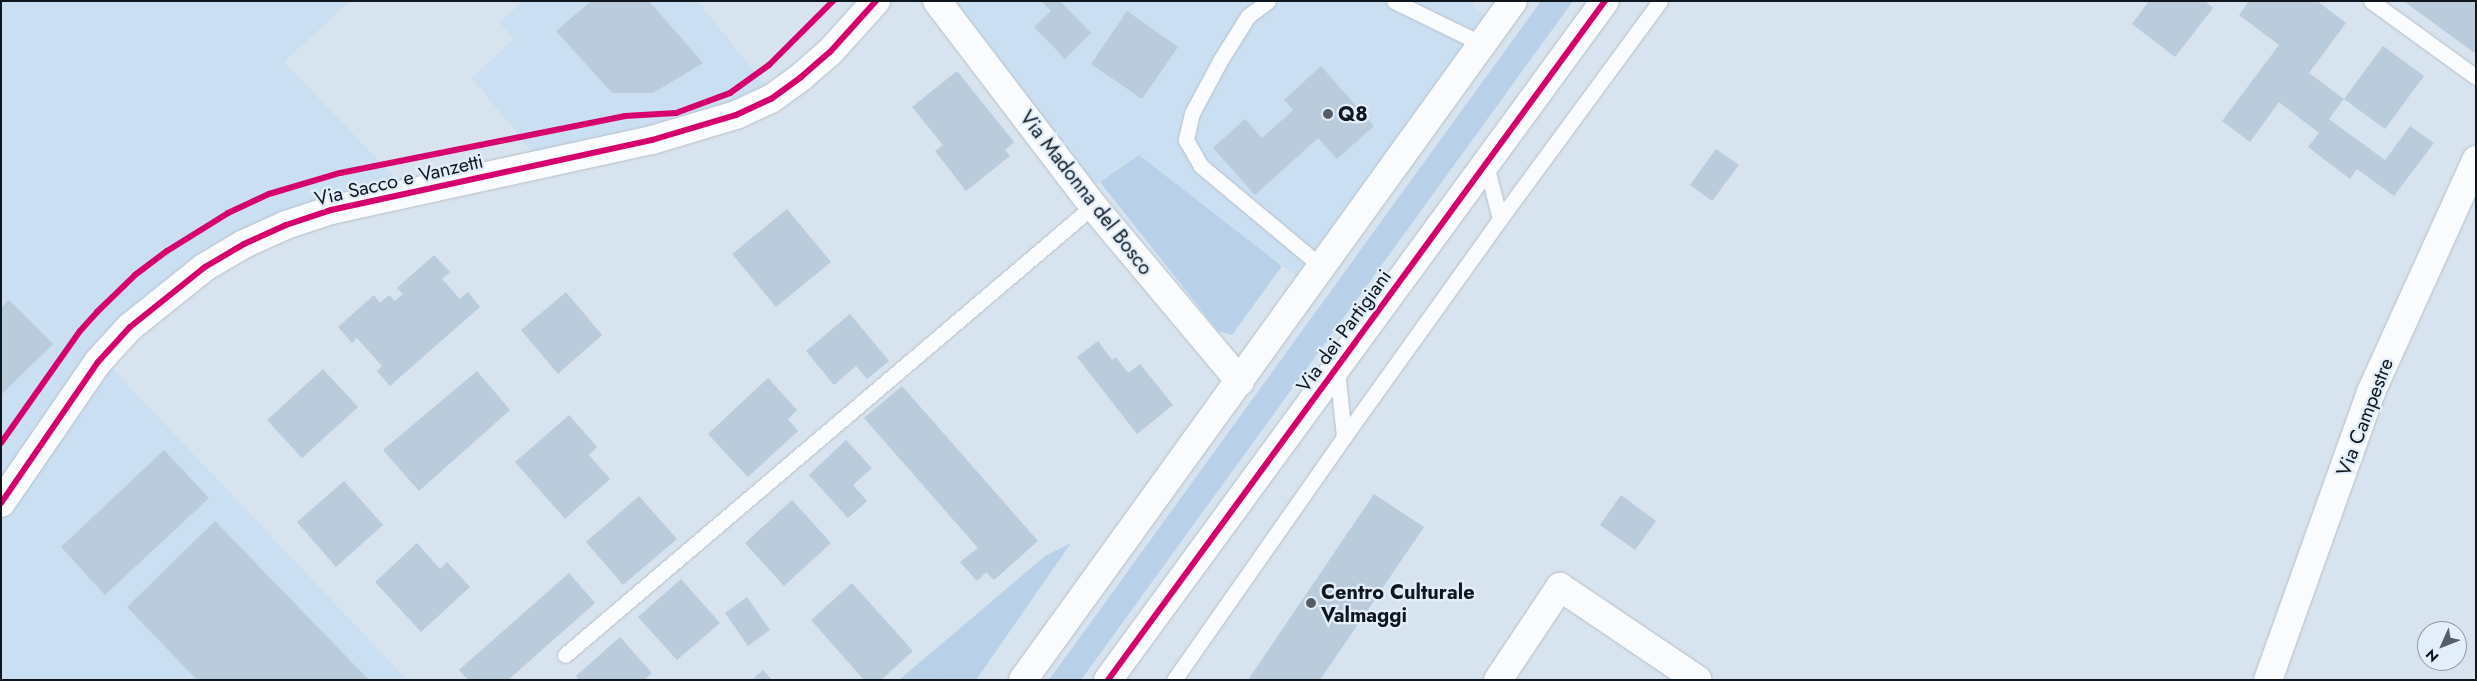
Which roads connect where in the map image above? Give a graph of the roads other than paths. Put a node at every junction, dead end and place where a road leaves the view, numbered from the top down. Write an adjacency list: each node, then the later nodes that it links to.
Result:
1 (876, 1): 19 (street, Via Sacco e Vanzetti)
2 (937, 1): 13 (street, Via Madonna del Bosco)
3 (1268, 1): 15 (lane)
4 (1394, 1): 9 (lane)
5 (1513, 1): 9 (street)
6 (1605, 1): 12 (street, Via dei Partigiani)
7 (1660, 1): 14 (lane)
8 (2371, 1): 10 (lane)
9 (1482, 44): 15 (street)
10 (2476, 77)
11 (2476, 160): 26 (street, Via Campestre)
12 (1486, 165): 14 (lane); 16 (street, Via dei Partigiani)
13 (1093, 206): 17 (street, Via Madonna del Bosco); 20 (lane)
14 (1500, 218): 18 (lane)
15 (1322, 267): 17 (street)
16 (1337, 369): 18 (lane); 22 (street, Via dei Partigiani)
17 (1240, 381): 21 (street)
18 (1344, 437): 23 (lane)
19 (1, 502)
20 (565, 654)
21 (1023, 680)
22 (1108, 680)
23 (1174, 680)
24 (1498, 680): 25 (street)
25 (1698, 680)
26 (2268, 680)

